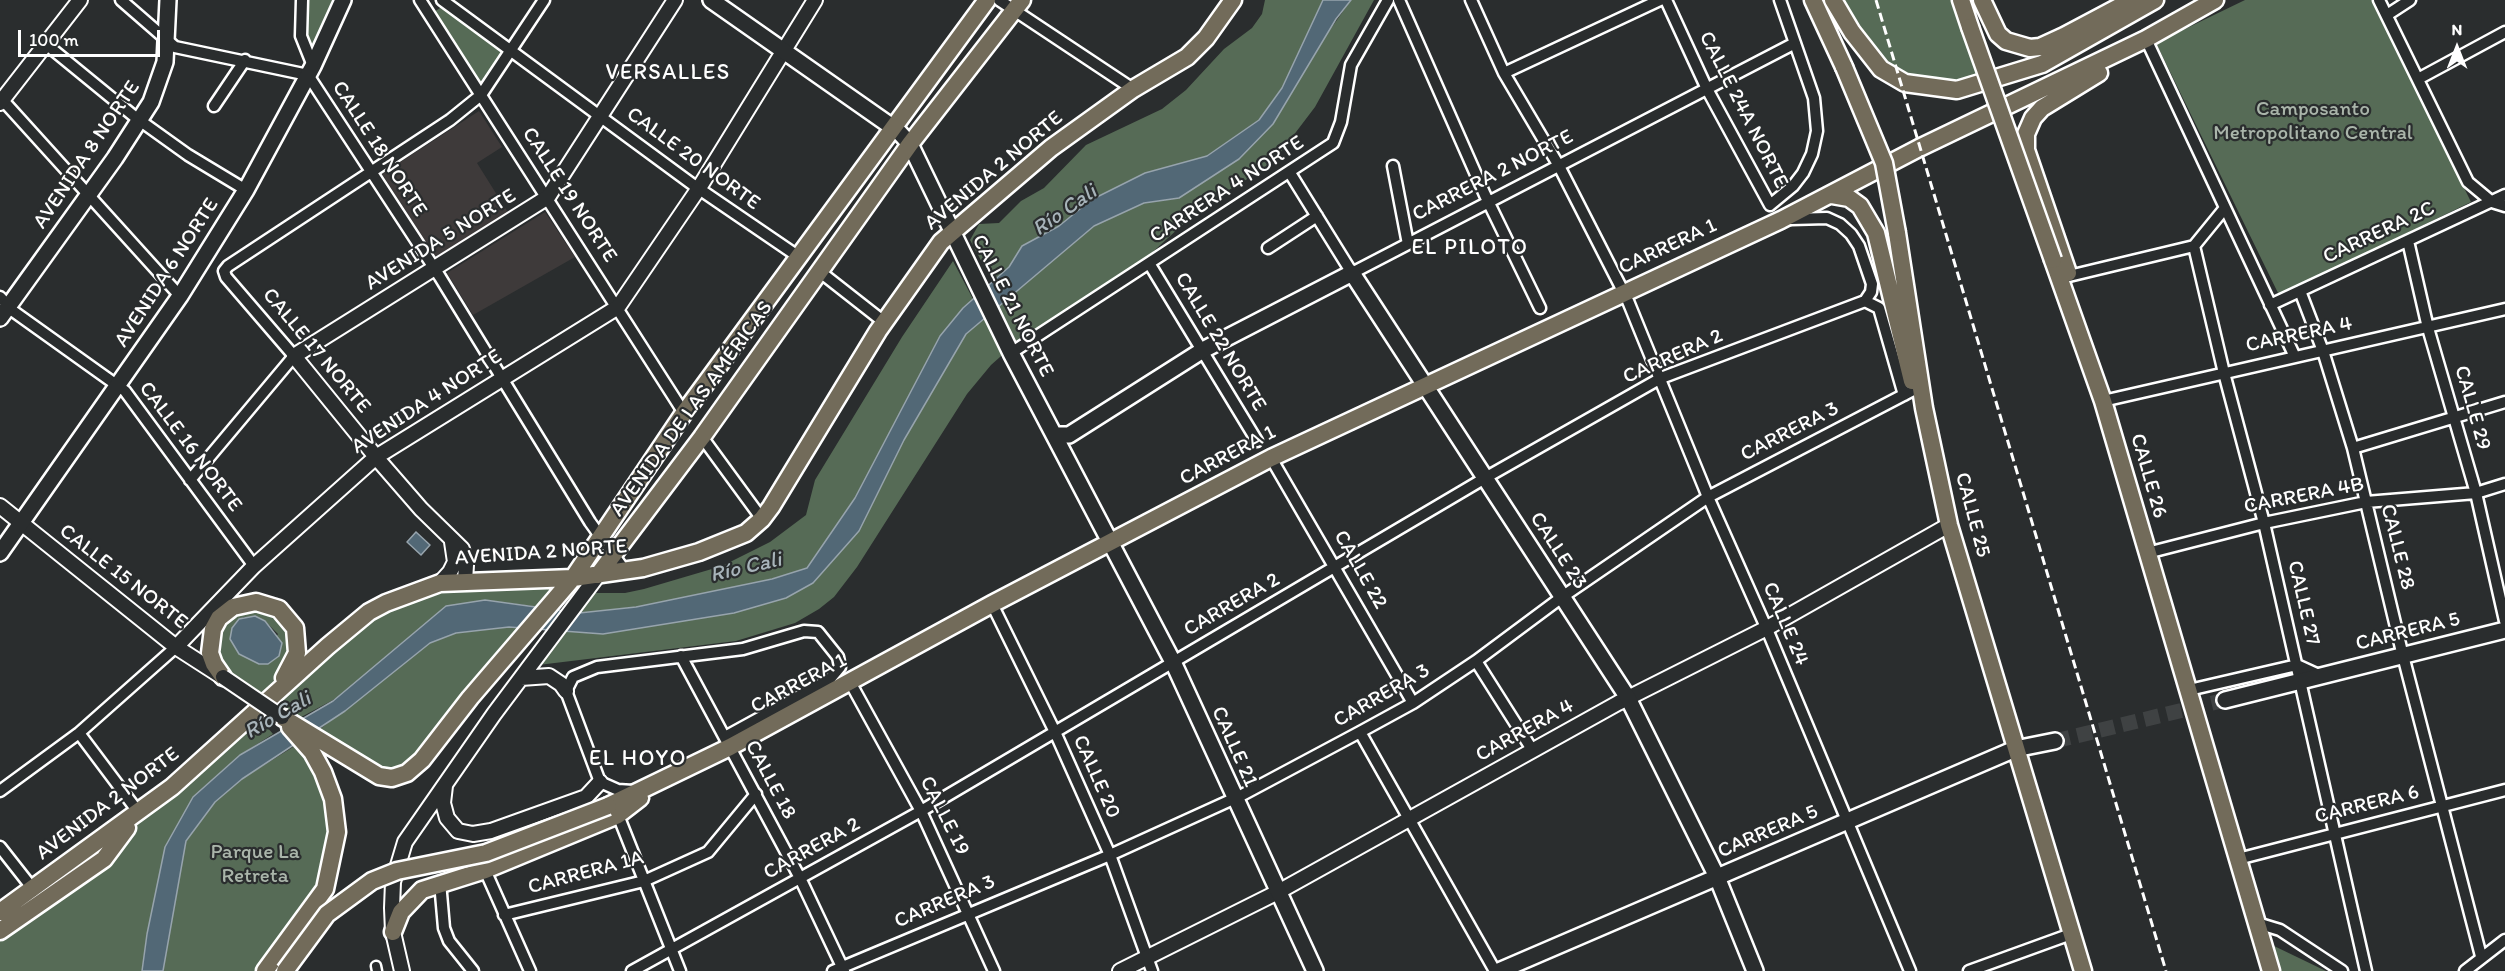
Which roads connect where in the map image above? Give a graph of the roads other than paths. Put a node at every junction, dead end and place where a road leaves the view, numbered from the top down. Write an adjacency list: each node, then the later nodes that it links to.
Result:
1 (80, 0): 37 (street)
2 (121, 0): 35 (street, CALLE 18 NORTE)
3 (168, 0): 35 (main road, AVENIDA 8 NORTE)
4 (302, 0): 41 (street)
5 (343, 0): 41 (main road, AVENIDA 6 NORTE)
6 (420, 0): 32 (street, CALLE 19 NORTE)
7 (544, 0): 38 (street)
8 (675, 0): 49 (street, AVENIDA 5 NORTE)
9 (711, 0): 39 (main road, CALLE 21 NORTE)
10 (815, 0): 39 (street, AVENIDA 4 NORTE)
11 (987, 0): 51 (main road, AVENIDA DE LAS AMÉRICAS)
12 (999, 0): 30 (street)
13 (1233, 0): 44 (main road, AVENIDA 2 NORTE)
14 (1388, 0): 56 (street, CARRERA 4 NORTE)
15 (1399, 0): 63 (street)
16 (1470, 0): 42 (street, CALLE 24)
17 (1660, 0): 42 (street)
18 (1666, 0): 45 (street, CALLE 24A NORTE)
19 (1780, 0): 36 (street)
20 (1813, 0): 104 (main road, CALLE 25, bridge)
21 (1833, 0): 25 (main road)
22 (1961, 0): 102 (main road, CALLE 26, bridge)
23 (1982, 0): 24 (main road)
24 (2132, 0)
25 (2155, 0)
26 (2215, 0): 34 (main road, CARRERA 1)
27 (2379, 0): 31 (street)
28 (2410, 0): 31 (street)
29 (446, 3): 32 (street, CALLE 20 NORTE); 38 (street, CALLE 20 NORTE)
30 (1018, 5): 44 (street); 52 (main road, AVENIDA DE LAS AMÉRICAS)
31 (2386, 15): 43 (street)
32 (437, 25): 46 (street, CALLE 19 NORTE)
33 (2505, 32): 43 (street)
34 (2146, 39): 59 (main road, CARRERA 1); 66 (street); 79 (main road)
35 (167, 42): 40 (street, CALLE 18 NORTE); 50 (main road, AVENIDA 8 NORTE)
36 (1796, 43): 45 (street, CARRERA 2 NORTE); 45 (street, CALLE 24A NORTE)
37 (47, 45): 47 (street); 50 (street)
38 (513, 51): 46 (street); 49 (street, CALLE 20 NORTE)
39 (783, 51): 51 (main road, CALLE 21 NORTE); 57 (street, AVENIDA 4 NORTE)
40 (245, 60): 41 (street, CALLE 18 NORTE); 48 (street)
41 (310, 71): 55 (street, CALLE 18 NORTE); 58 (main road, AVENIDA 6 NORTE)
42 (1504, 72): 54 (street, CALLE 24)
43 (2418, 79): 64 (street)
44 (1133, 89): 69 (main road, AVENIDA 2 NORTE)
45 (1707, 89): 54 (street, CARRERA 2 NORTE)
46 (481, 95): 55 (street); 62 (street, CALLE 19 NORTE)
47 (1, 100): 61 (street)
48 (214, 106)
49 (601, 117): 57 (street, CALLE 20 NORTE); 62 (street, AVENIDA 5 NORTE)
50 (140, 120): 58 (street); 61 (main road, AVENIDA 8 NORTE)
51 (892, 127): 52 (main road, CALLE 21 NORTE); 74 (main road, AVENIDA DE LAS AMÉRICAS)
52 (910, 144): 69 (main road, CALLE 21 NORTE); 77 (main road, AVENIDA DE LAS AMÉRICAS)
53 (1393, 166): 71 (street)
54 (1559, 166): 63 (street, CARRERA 2 NORTE); 81 (street, CALLE 24)
55 (371, 173): 76 (street, CALLE 18 NORTE); 94 (street, CALLE 17 NORTE)
56 (1290, 173): 67 (street, CALLE 23); 75 (street, CARRERA 4 NORTE)
57 (699, 188): 74 (street, CALLE 20 NORTE); 86 (street, AVENIDA 4 NORTE)
58 (246, 190): 82 (main road, AVENIDA 6 NORTE)
59 (1832, 195): 68 (main road, CARRERA 1); 101 (main road)
60 (2505, 195): 64 (street, CARRERA 2C)
61 (87, 196): 82 (street); 85 (main road, AVENIDA 8 NORTE)
62 (548, 197): 76 (street, AVENIDA 5 NORTE); 86 (street, CALLE 19 NORTE)
63 (1489, 202): 71 (street, CARRERA 2 NORTE); 87 (street)
64 (2492, 202): 65 (street); 70 (street, CARRERA 2C)
65 (2505, 206)
66 (2225, 208): 72 (street); 84 (street)
67 (1317, 216): 73 (street); 78 (street, CALLE 23)
68 (1781, 220): 81 (main road, CARRERA 1); 83 (street)
69 (951, 231): 89 (main road, AVENIDA 2 NORTE); 93 (main road, CALLE 21 NORTE)
70 (2408, 241): 80 (street, CARRERA 2C); 90 (street, CALLE 29)
71 (1408, 244): 78 (street, CARRERA 2 NORTE)
72 (2194, 246): 79 (street); 96 (street, CALLE 27)
73 (1268, 248)
74 (799, 257): 105 (main road, AVENIDA DE LAS AMÉRICAS)
75 (1149, 263): 91 (street, CALLE 22 NORTE); 93 (street, CARRERA 4 NORTE)
76 (435, 270): 94 (street, AVENIDA 5 NORTE); 97 (street, CALLE 18 NORTE)
77 (819, 271): 89 (street); 108 (main road, AVENIDA DE LAS AMÉRICAS)
78 (1353, 273): 91 (main road, CARRERA 2 NORTE); 100 (main road, CALLE 23)
79 (2069, 276): 102 (main road)
80 (2300, 291): 84 (street, CARRERA 2C); 92 (street, CALLE 28)
81 (1624, 292): 98 (street, CALLE 24); 100 (main road, CARRERA 1)
82 (180, 296): 99 (main road, AVENIDA 6 NORTE)
83 (1865, 301): 98 (street, CARRERA 2); 101 (street)
84 (2270, 305): 95 (street)
85 (3, 307): 99 (street, CALLE 16 NORTE)
86 (618, 307): 97 (street, AVENIDA 4 NORTE); 105 (street, CALLE 19 NORTE)
87 (1540, 308)
88 (2505, 309): 90 (street, CARRERA 4)
89 (884, 322): 120 (main road, AVENIDA 2 NORTE)
90 (2428, 328): 92 (street, CARRERA 4); 106 (street, CALLE 29)
91 (1203, 350): 107 (main road, CARRERA 2 NORTE); 109 (street, CALLE 22 NORTE)
92 (2323, 351): 95 (street, CARRERA 4); 110 (street, CALLE 28)
93 (1011, 353): 107 (main road, CALLE 21 NORTE)
94 (294, 356): 111 (street, CALLE 17 NORTE); 114 (street, AVENIDA 5 NORTE)
95 (2295, 357): 96 (street, CARRERA 4)
96 (2224, 373): 102 (street, CARRERA 4); 121 (street, CALLE 27)
97 (502, 378): 111 (street, AVENIDA 4 NORTE); 124 (street, CALLE 18 NORTE)
98 (1661, 378): 113 (street, CARRERA 2); 117 (street, CALLE 24)
99 (119, 385): 114 (street, CALLE 16 NORTE); 122 (main road, AVENIDA 6 NORTE)
100 (1425, 385): 112 (main road, CARRERA 1); 113 (main road, CALLE 23)
101 (1909, 392): 104 (main road); 117 (street, CARRERA 3)
102 (2103, 401): 129 (main road, CALLE 26)
103 (2505, 402): 106 (street)
104 (1924, 408): 123 (main road, CALLE 25)
105 (684, 413): 124 (main road, AVENIDA DE LAS AMÉRICAS)
106 (2455, 417): 110 (street); 116 (street, CALLE 29)
107 (1062, 435): 126 (main road, CALLE 21 NORTE)
108 (702, 437): 120 (street); 130 (main road, AVENIDA DE LAS AMÉRICAS)
109 (1257, 441)
110 (2353, 448): 118 (street, CALLE 28)
111 (376, 457): 125 (street, CALLE 17 NORTE); 127 (street, AVENIDA 4 NORTE)
112 (1271, 458): 126 (main road, CARRERA 1); 132 (street, CALLE 22)
113 (1485, 478): 132 (street, CARRERA 2); 138 (main road, CALLE 23)
114 (190, 480): 131 (street, CALLE 16 NORTE)
115 (2505, 484): 116 (street, CARRERA 4B)
116 (2476, 493): 118 (street, CARRERA 4B); 141 (street, CALLE 29)
117 (1708, 497): 138 (street, CARRERA 3); 142 (street, CALLE 24)
118 (2366, 502): 121 (street, CARRERA 4B); 145 (street, CALLE 28)
119 (0, 506): 122 (street, CALLE 15 NORTE)
120 (762, 519): 133 (main road, AVENIDA 2 NORTE)
121 (2264, 523): 129 (street, CARRERA 4B); 149 (street, CALLE 27)
122 (22, 524): 128 (main road, AVENIDA 6 NORTE); 144 (street, CALLE 15 NORTE)
123 (1949, 525): 142 (street, CARRERA 4); 168 (main road, CALLE 25)
124 (600, 535): 130 (street, CALLE 18 NORTE); 135 (main road, AVENIDA DE LAS AMÉRICAS)
125 (450, 537): 136 (street, CALLE 17 NORTE); 137 (street)
126 (1111, 543): 139 (main road, CARRERA 1); 148 (main road, CALLE 21)
127 (273, 550): 131 (street, AVENIDA 4 NORTE); 140 (street)
128 (0, 553)
129 (2147, 553): 155 (main road, CALLE 26)
130 (614, 554): 133 (street, CALLE 18 NORTE); 134 (main road, AVENIDA DE LAS AMÉRICAS)
131 (254, 566): 144 (street, AVENIDA 4 NORTE)
132 (1336, 567): 148 (street, CARRERA 2); 160 (street, CALLE 22)
133 (625, 571): 134 (main road, AVENIDA 2 NORTE)
134 (598, 575): 135 (main road, AVENIDA 2 NORTE); 152 (street, AVENIDA DE LAS AMÉRICAS)
135 (573, 578): 136 (main road, AVENIDA 2 NORTE); 167 (main road, AVENIDA DE LAS AMÉRICAS)
136 (465, 581): 137 (main road, AVENIDA 2 NORTE)
137 (440, 582): 159 (main road, AVENIDA 2 NORTE)
138 (1562, 597): 147 (street, CARRERA 3); 157 (main road, CALLE 23)
139 (992, 604): 154 (main road, CARRERA 1); 162 (street, CALLE 20)
140 (223, 614): 151 (main road); 159 (main road)
141 (2505, 621)
142 (1767, 628): 157 (street, CARRERA 4); 182 (street, CALLE 24)
143 (2505, 630): 145 (main road, CARRERA 5)
144 (176, 647): 151 (street, CALLE 15 NORTE); 164 (street, AVENIDA 4 NORTE)
145 (2403, 655): 150 (main road, CARRERA 5); 177 (street, CALLE 28)
146 (681, 656): 156 (street); 166 (street); 166 (street, CARRERA 1)
147 (1476, 661): 160 (street, CARRERA 3); 169 (street)
148 (1173, 663): 162 (street, CARRERA 2); 176 (main road, CALLE 21)
149 (2297, 665): 150 (street); 153 (street, CALLE 27); 155 (street)
150 (2321, 676): 153 (main road, CARRERA 5)
151 (223, 677): 161 (street, CALLE 15 NORTE, bridge)
152 (521, 678): 156 (street); 170 (street, AVENIDA DE LAS AMÉRICAS)
153 (2301, 681): 158 (main road, CARRERA 5); 183 (street, CALLE 27)
154 (850, 682): 166 (main road, CARRERA 1); 179 (street, CALLE 19)
155 (2189, 690): 186 (main road, CALLE 26)
156 (566, 691): 171 (street)
157 (1628, 698): 169 (street, CARRERA 4); 188 (main road, CALLE 23)
158 (2225, 700)
159 (266, 703): 180 (main road, AVENIDA 2 NORTE)
160 (1413, 703): 163 (street, CARRERA 3)
161 (282, 717): 167 (main road)
162 (1055, 732): 179 (street, CARRERA 2); 185 (street, CALLE 20)
163 (1360, 732): 176 (street, CARRERA 3); 181 (street)
164 (79, 733): 174 (street, AVENIDA 4 NORTE); 180 (street)
165 (2055, 741): 168 (main road, CARRERA 5)
166 (728, 742): 172 (main road, CARRERA 1); 175 (street, CALLE 18)
167 (318, 747): 208 (main road)
168 (2015, 749): 182 (main road, CARRERA 5); 201 (main road, CALLE 25)
169 (1533, 751): 181 (street, CARRERA 4)
170 (447, 778): 171 (street); 200 (street, AVENIDA DE LAS AMÉRICAS)
171 (600, 782): 172 (street)
172 (645, 790): 178 (main road, CARRERA 1)
173 (2505, 790): 177 (street, CARRERA 6)
174 (0, 791)
175 (756, 794): 189 (street, CALLE 18); 190 (street, CARRERA 1A)
176 (1234, 799): 185 (street, CARRERA 3); 193 (main road, CALLE 21)
177 (2442, 807): 183 (street, CARRERA 6); 205 (street, CALLE 28)
178 (613, 811): 187 (main road); 190 (street); 209 (main road, CARRERA 1, bridge)
179 (921, 811): 189 (street, CARRERA 2); 195 (street, CALLE 19)
180 (139, 813): 192 (main road, AVENIDA 2 NORTE); 199 (main road)
181 (1408, 820): 193 (street, CARRERA 4); 219 (street)
182 (1847, 821): 188 (main road, CARRERA 5); 221 (street, CALLE 24)
183 (2333, 832): 186 (street, CARRERA 6); 226 (street, CALLE 27)
184 (0, 847): 192 (street)
185 (1110, 855): 195 (street, CARRERA 3); 206 (street, CALLE 20)
186 (2238, 859): 197 (main road, CALLE 26)
187 (485, 870): 191 (main road); 196 (street)
188 (1717, 877): 219 (main road, CARRERA 5); 220 (main road, CALLE 23)
189 (800, 878): 204 (street, CARRERA 2); 207 (street, CALLE 18)
190 (644, 881): 196 (street, CARRERA 1A); 204 (street)
191 (440, 882): 200 (main road); 211 (street)
192 (33, 889): 194 (main road, AVENIDA 2 NORTE)
193 (1278, 891): 206 (street, CARRERA 4); 218 (main road, CALLE 21)
194 (0, 912)
195 (969, 912): 207 (street, CARRERA 3); 215 (street, CALLE 19)
196 (504, 915): 212 (street)
197 (2257, 923): 198 (street); 203 (main road, CALLE 26)
198 (2280, 930): 203 (street); 225 (street)
199 (0, 931)
200 (393, 932): 210 (street, AVENIDA DE LAS AMÉRICAS)
201 (2071, 934): 222 (street); 223 (main road, CALLE 25)
202 (2505, 940): 205 (street)
203 (2263, 943): 224 (main road, CALLE 26)
204 (670, 949): 213 (street, CARRERA 2); 214 (street)
205 (2481, 956): 227 (street)
206 (1147, 957): 216 (street, CARRERA 4); 217 (street, CALLE 20)
207 (840, 970)
208 (265, 971)
209 (285, 971)
210 (402, 971)
211 (472, 971)
212 (530, 971)
213 (632, 971)
214 (680, 971)
215 (994, 971)
216 (1120, 971)
217 (1152, 971)
218 (1315, 971)
219 (1497, 971)
220 (1755, 971)
221 (1910, 971)
222 (1969, 971)
223 (2083, 971)
224 (2271, 971)
225 (2342, 971)
226 (2366, 971)
227 (2465, 971)

